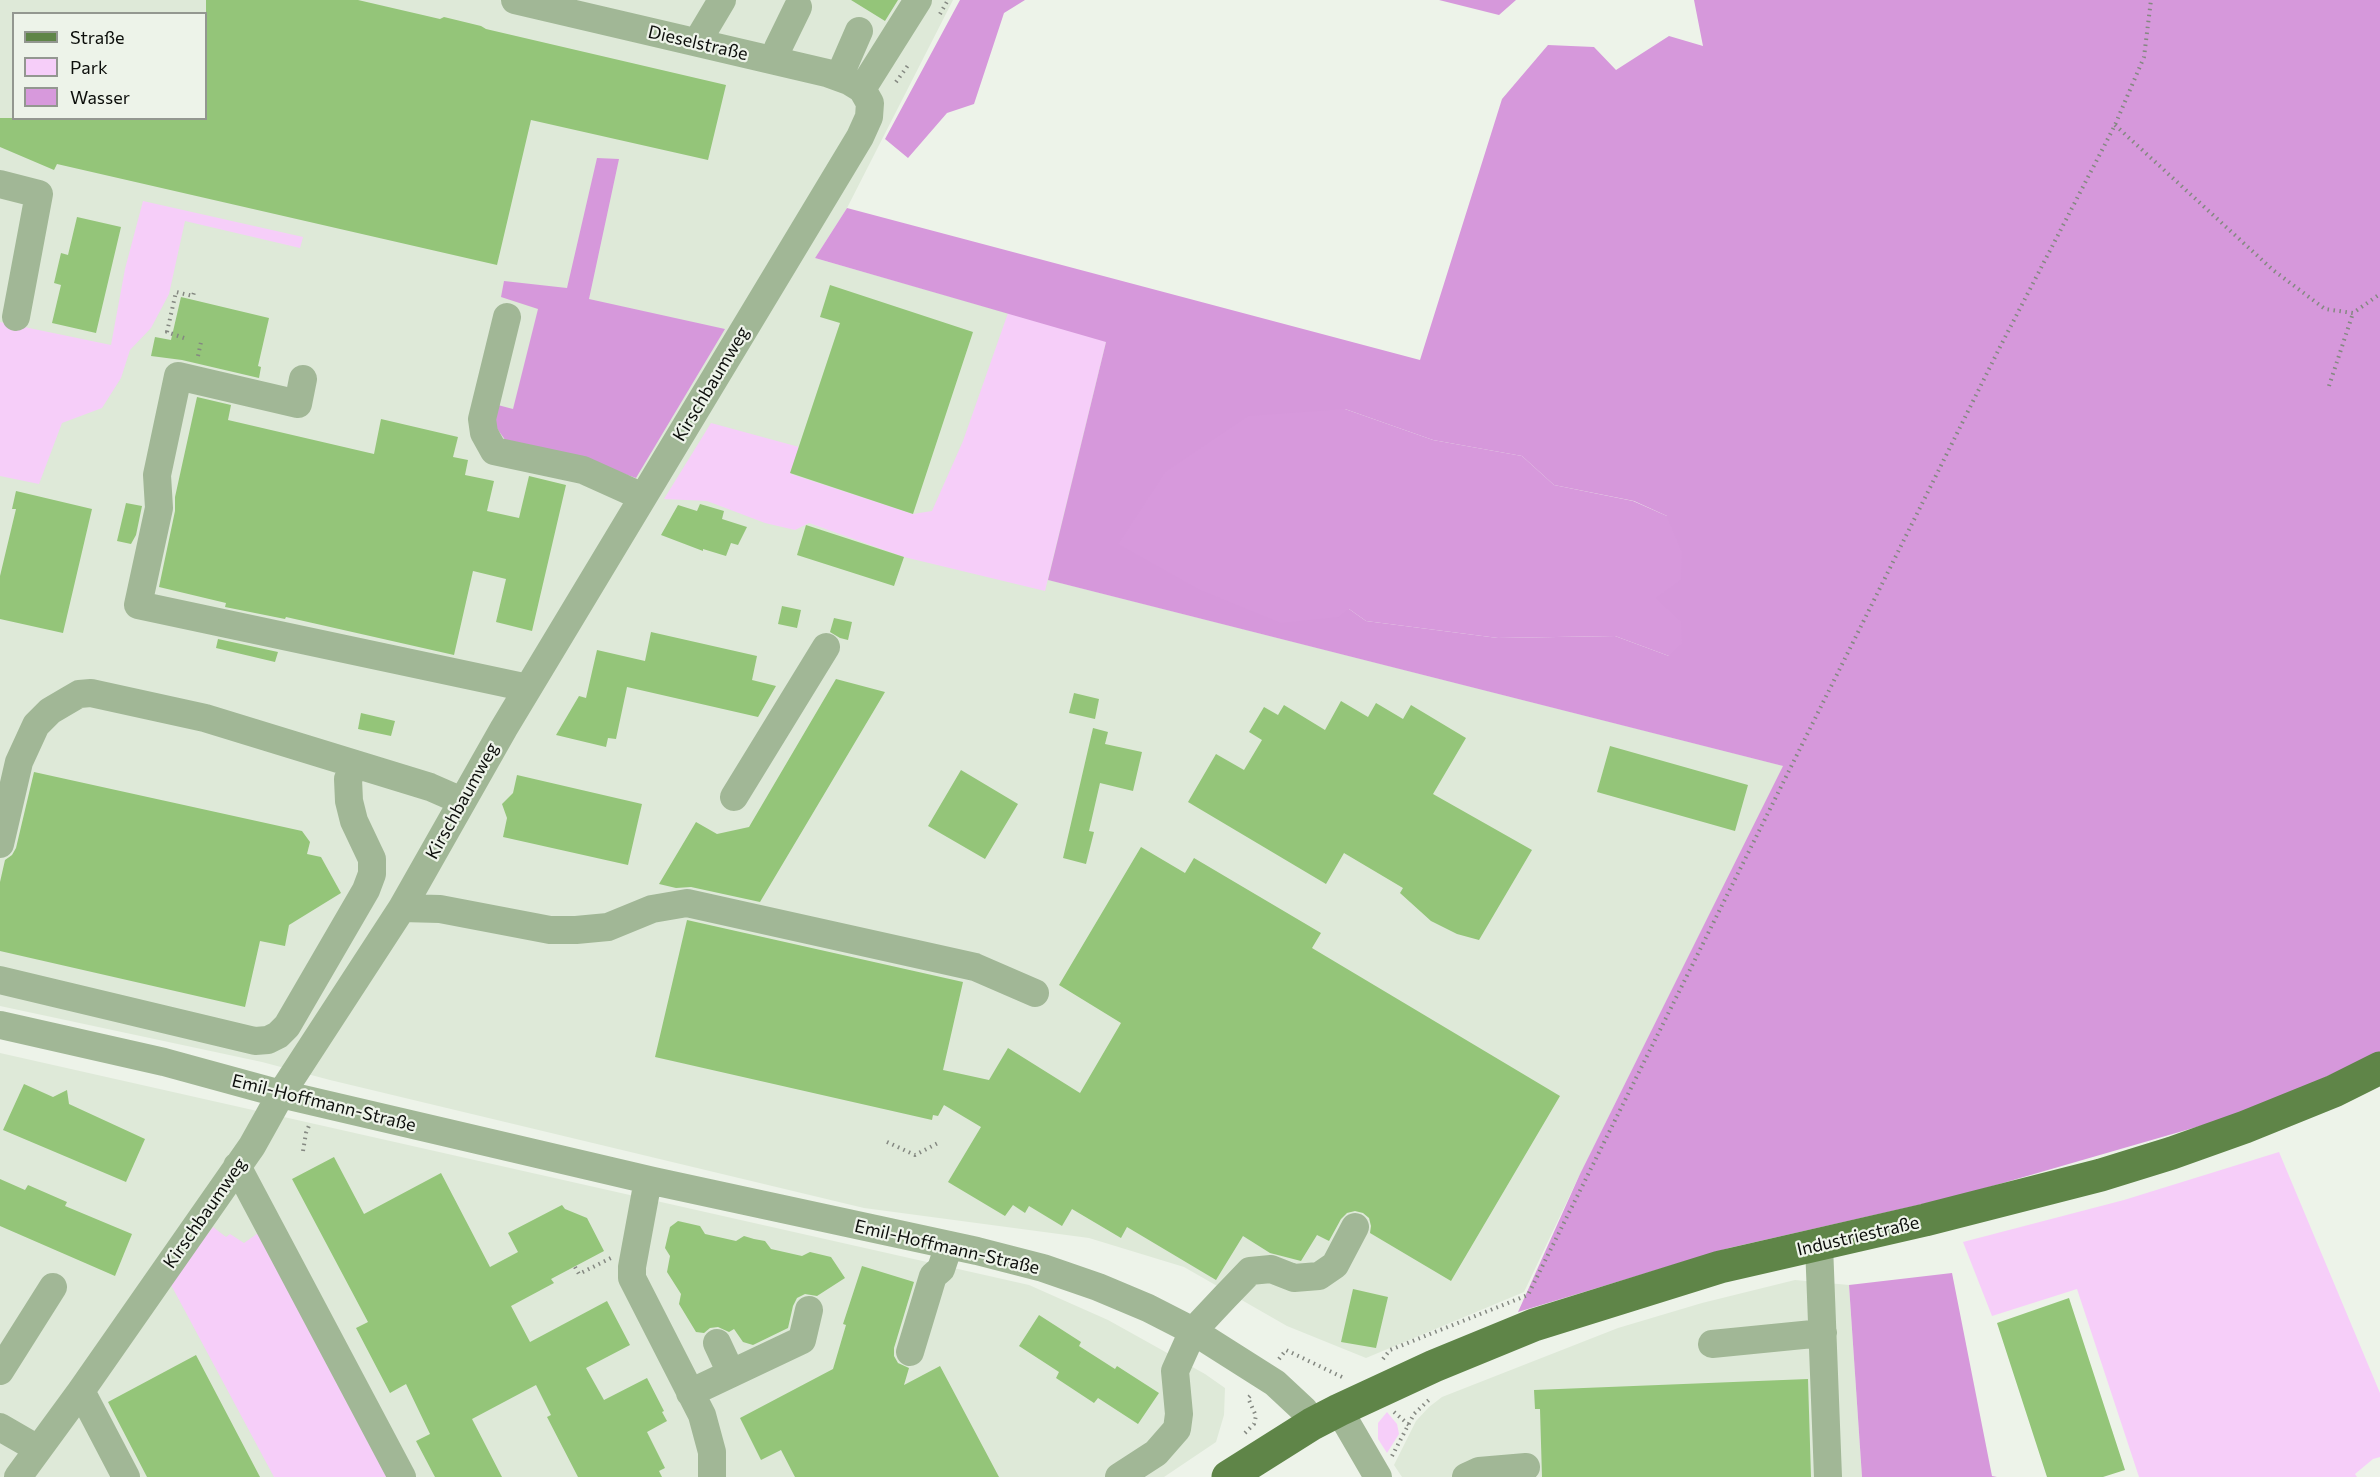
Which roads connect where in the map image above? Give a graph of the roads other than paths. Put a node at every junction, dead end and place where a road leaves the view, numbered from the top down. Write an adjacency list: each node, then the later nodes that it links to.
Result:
1 (515, 0): 5 (street, Dieselstraße)
2 (722, 0): 7 (street)
3 (918, 0): 9 (street)
4 (798, 7): 8 (street)
5 (586, 8): 7 (street, Dieselstraße)
6 (859, 31): 9 (street)
7 (697, 42): 8 (street, Dieselstraße)
8 (776, 61): 9 (street, Dieselstraße)
9 (857, 90): 14 (street, Kirschbaumweg)
10 (0, 184): 12 (street)
11 (507, 316): 14 (street)
12 (16, 317)
13 (303, 379): 16 (street)
14 (643, 497): 16 (street, Kirschbaumweg)
15 (826, 647): 18 (street)
16 (528, 688): 19 (street, Kirschbaumweg)
17 (355, 764): 19 (street); 20 (street); 22 (street)
18 (734, 796)
19 (462, 801): 21 (street, Kirschbaumweg)
20 (0, 844)
21 (402, 908): 23 (street); 26 (street, Kirschbaumweg)
22 (0, 980)
23 (1035, 993)
24 (0, 1025): 26 (street, Emil-Hoffmann-Straße)
25 (2380, 1068): 31 (main road, Industriestraße)
26 (281, 1094): 27 (street, Kirschbaumweg); 28 (street, Emil-Hoffmann-Straße)
27 (237, 1166): 41 (street, Kirschbaumweg); 50 (street)
28 (648, 1180): 30 (street, Emil-Hoffmann-Straße); 42 (street)
29 (1355, 1227): 34 (street)
30 (949, 1245): 34 (street, Emil-Hoffmann-Straße); 38 (street)
31 (1819, 1245): 35 (street); 43 (main road, Industriestraße)
32 (53, 1287): 39 (street)
33 (809, 1310): 40 (street)
34 (1193, 1331): 43 (street, Emil-Hoffmann-Straße); 51 (street)
35 (1823, 1333): 37 (street); 55 (street)
36 (717, 1342): 40 (street)
37 (1712, 1344)
38 (910, 1352)
39 (0, 1371)
40 (731, 1373): 42 (street)
41 (81, 1391): 45 (street, Kirschbaumweg); 49 (street)
42 (690, 1393): 47 (street)
43 (1326, 1417): 52 (main road, Industriestraße); 53 (street)
44 (0, 1427): 45 (street)
45 (38, 1449): 48 (street, Kirschbaumweg)
46 (1526, 1467): 54 (street)
47 (712, 1475)
48 (18, 1477)
49 (126, 1477)
50 (402, 1477)
51 (1119, 1477)
52 (1228, 1477)
53 (1378, 1477)
54 (1466, 1477)
55 (1828, 1477)

